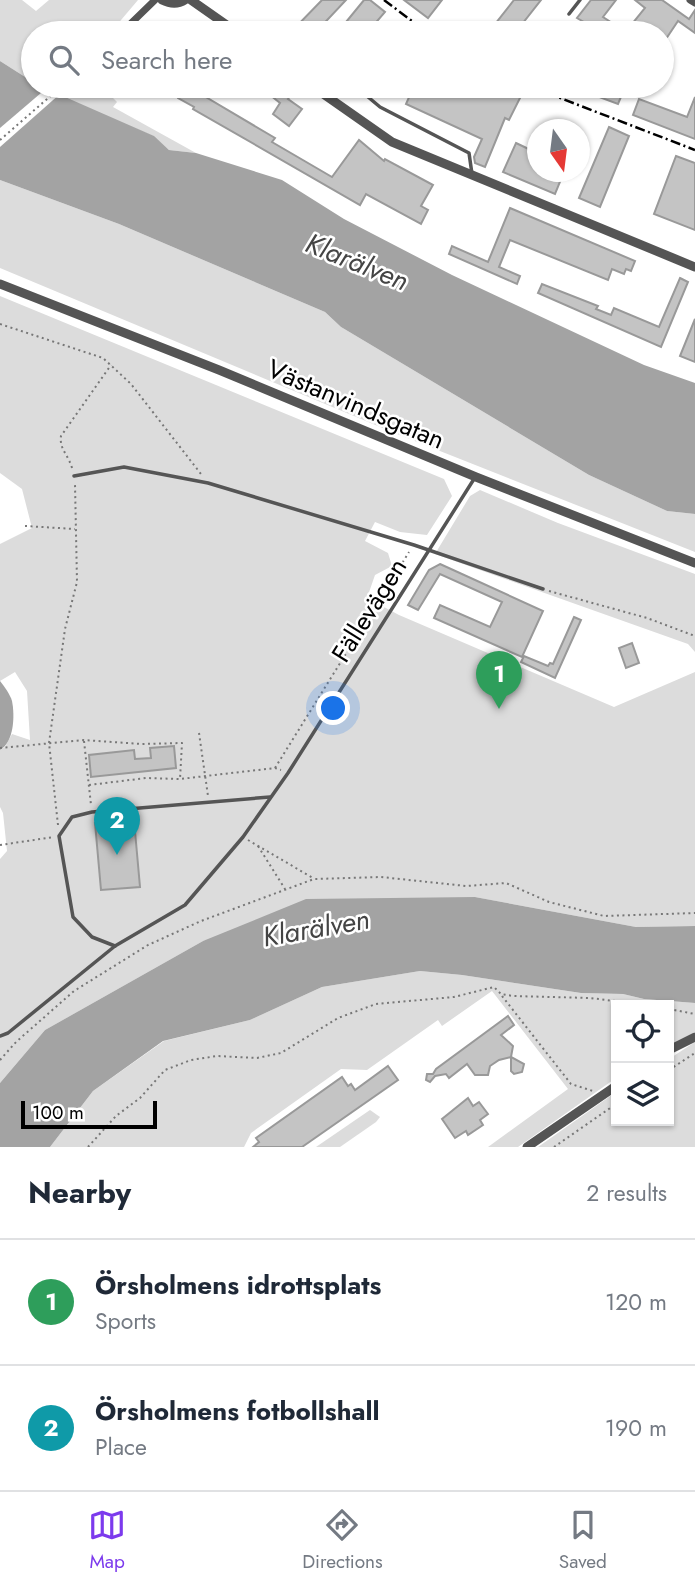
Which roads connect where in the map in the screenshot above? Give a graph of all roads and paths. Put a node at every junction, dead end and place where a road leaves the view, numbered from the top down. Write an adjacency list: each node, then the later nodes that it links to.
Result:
1 (155, 0): 9 (street)
2 (162, 0): 3 (street)
3 (185, 0)
4 (191, 0): 10 (street)
5 (580, 0): 8 (lane)
6 (690, 0): 7 (street)
7 (695, 4)
8 (569, 14)
9 (133, 21)
10 (221, 21)
11 (48, 98): 14 (path)
12 (329, 98): 15 (street)
13 (369, 98): 15 (lane)
14 (0, 140)
15 (473, 176): 16 (street)
16 (695, 267)
17 (0, 284): 21 (street, Västanvindsgatan)
18 (0, 324): 19 (path)
19 (111, 365): 20 (path); 22 (path)
20 (75, 476): 22 (lane); 24 (path)
21 (476, 477): 26 (lane, Fällevägen); 27 (street, Västanvindsgatan)
22 (208, 483): 25 (lane)
23 (25, 526): 24 (path)
24 (76, 530): 32 (path)
25 (414, 545): 26 (lane); 34 (path)
26 (429, 551): 28 (lane); 35 (lane, Fällevägen)
27 (695, 563)
28 (543, 589): 29 (path)
29 (695, 636)
30 (199, 733): 36 (path)
31 (84, 740): 32 (path); 37 (path); 38 (path)
32 (49, 743): 33 (path); 42 (path)
33 (0, 748)
34 (275, 768): 35 (path); 36 (path)
35 (288, 773): 39 (lane, Fällevägen)
36 (205, 776): 37 (path); 40 (path)
37 (180, 779): 38 (path)
38 (89, 785): 41 (path)
39 (271, 797): 40 (lane); 43 (lane, Fällevägen)
40 (209, 801): 41 (lane)
41 (92, 811): 42 (lane)
42 (59, 836): 44 (path); 49 (lane)
43 (243, 837): 45 (path); 49 (lane, Fällevägen)
44 (0, 845)
45 (257, 846): 46 (path); 47 (path)
46 (313, 878): 47 (path); 48 (path)
47 (286, 890): 58 (path)
48 (695, 913)
49 (115, 946): 54 (lane, Fällevägen)
50 (501, 994): 51 (path); 61 (path); 63 (path)
51 (611, 1001)
52 (674, 1010): 53 (path)
53 (695, 1014)
54 (0, 1036)
55 (695, 1037): 56 (street)
56 (674, 1048)
57 (695, 1054): 59 (path)
58 (0, 1060)
59 (674, 1067)
60 (611, 1089): 61 (street)
61 (604, 1094): 64 (street)
62 (611, 1107): 65 (path)
63 (88, 1147)
64 (527, 1147)
65 (554, 1147)

